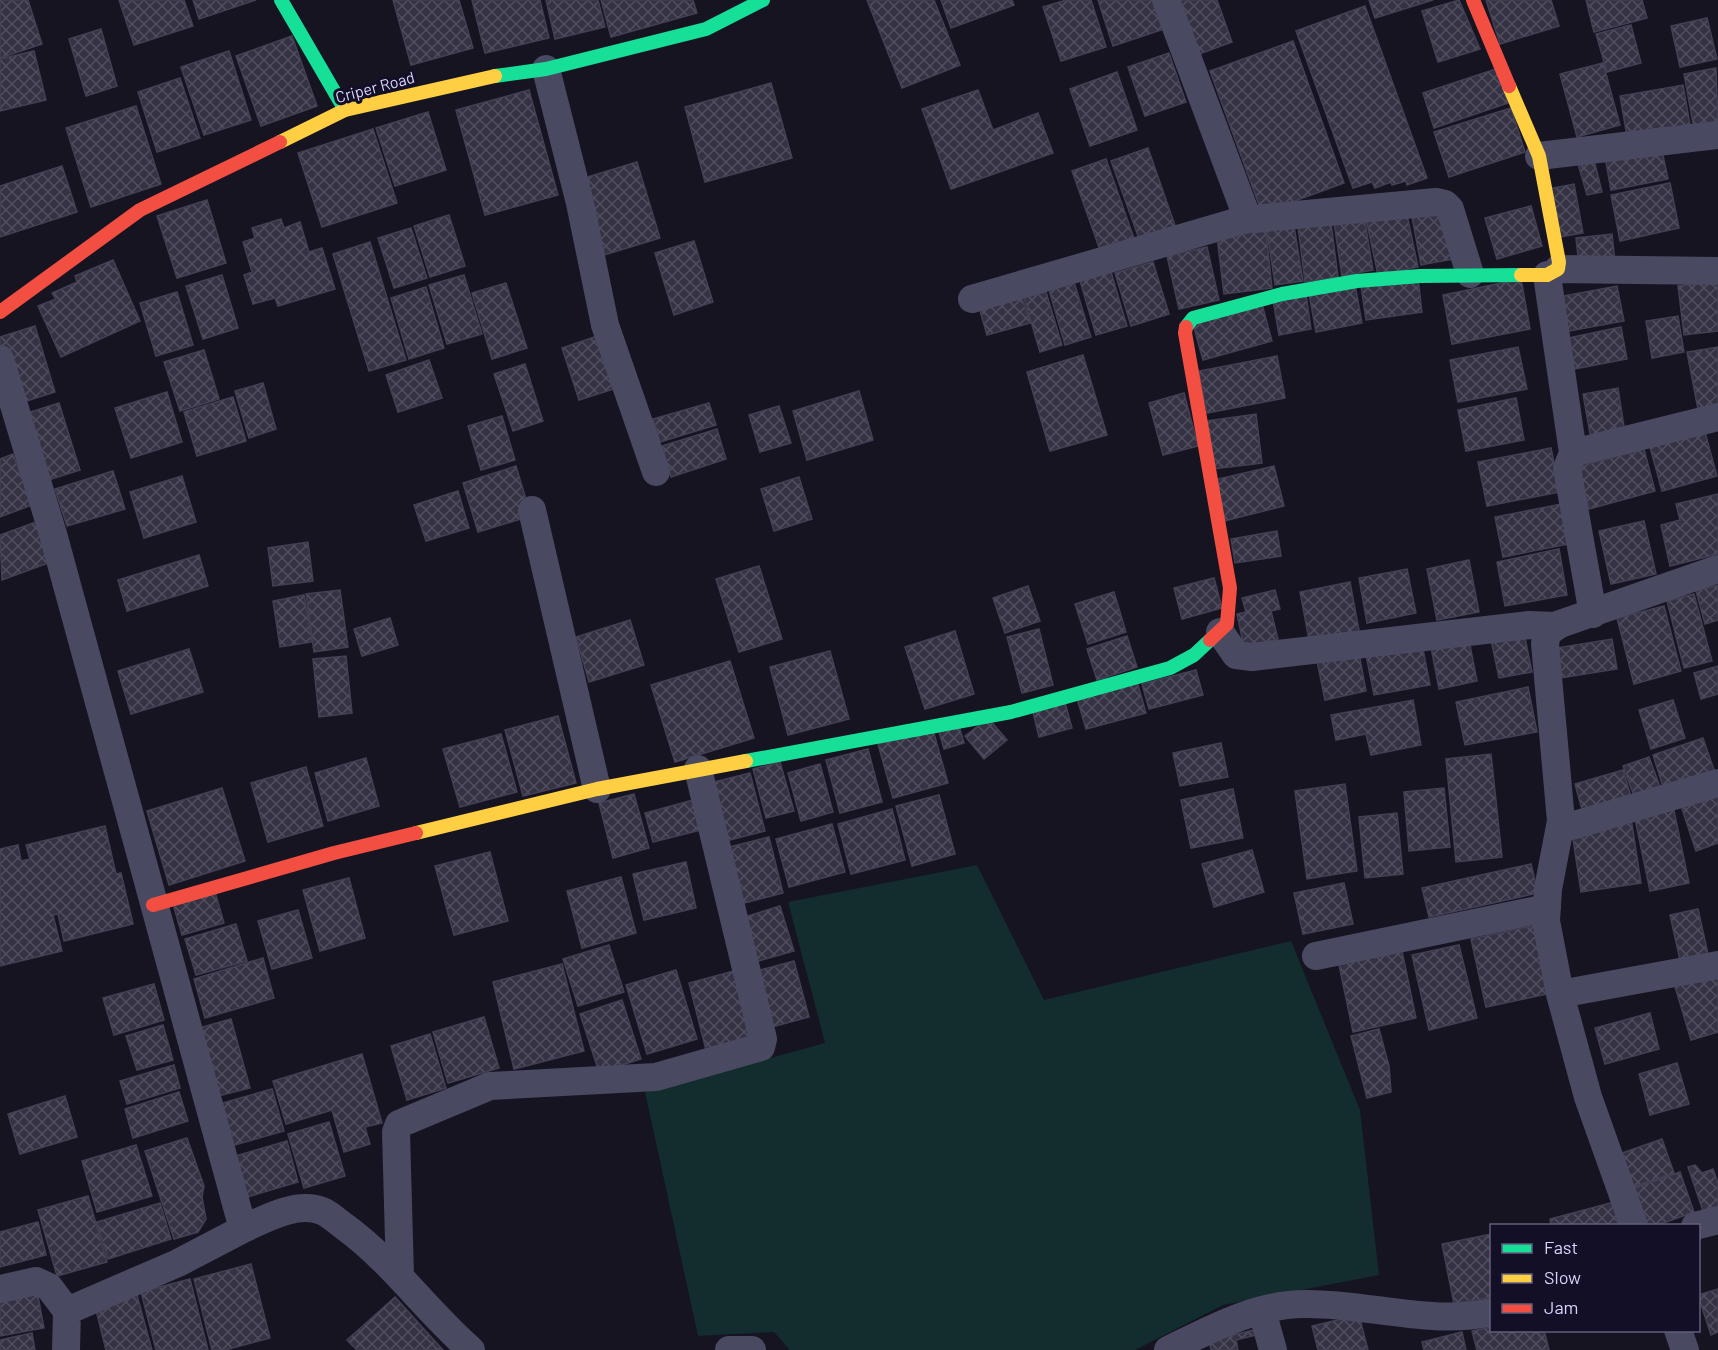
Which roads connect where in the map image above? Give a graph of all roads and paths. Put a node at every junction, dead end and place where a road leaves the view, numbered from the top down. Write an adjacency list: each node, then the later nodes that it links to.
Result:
1 (281, 0): 6 (street)
2 (763, 0): 5 (street, Criper Road)
3 (1166, 0): 9 (street)
4 (1473, 0): 8 (street)
5 (546, 69): 6 (street, Criper Road); 18 (street)
6 (345, 110): 14 (street, Criper Road)
7 (1718, 135): 8 (street)
8 (1539, 156): 11 (street)
9 (1250, 218): 12 (street); 13 (street)
10 (1718, 271): 11 (street)
11 (1552, 272): 12 (street); 17 (street)
12 (1470, 274): 23 (street)
13 (972, 299)
14 (0, 312)
15 (0, 359): 28 (street)
16 (1718, 417): 17 (street)
17 (1573, 453): 21 (street)
18 (656, 472)
19 (531, 510): 26 (street)
20 (1718, 569): 21 (street)
21 (1593, 614): 22 (street)
22 (1557, 626): 23 (street); 27 (street)
23 (1220, 632): 24 (street)
24 (698, 769): 26 (street); 37 (street)
25 (1718, 783): 27 (street)
26 (597, 789): 28 (street)
27 (1560, 829): 29 (street)
28 (153, 905): 36 (street)
29 (1547, 908): 30 (street); 32 (street)
30 (1316, 956)
31 (1718, 964): 32 (street)
32 (1560, 994): 34 (street)
33 (1718, 1220): 35 (street)
34 (1633, 1224)
35 (1700, 1225)
36 (243, 1229): 37 (street); 39 (street)
37 (400, 1276): 44 (street)
38 (0, 1289): 39 (street)
39 (67, 1311): 43 (street)
40 (1262, 1311): 41 (street); 47 (street); 48 (street)
41 (1490, 1312)
42 (1678, 1332): 49 (street)
43 (66, 1350)
44 (471, 1350)
45 (729, 1350): 46 (street)
46 (752, 1350)
47 (1168, 1350)
48 (1273, 1350)
49 (1685, 1350)

